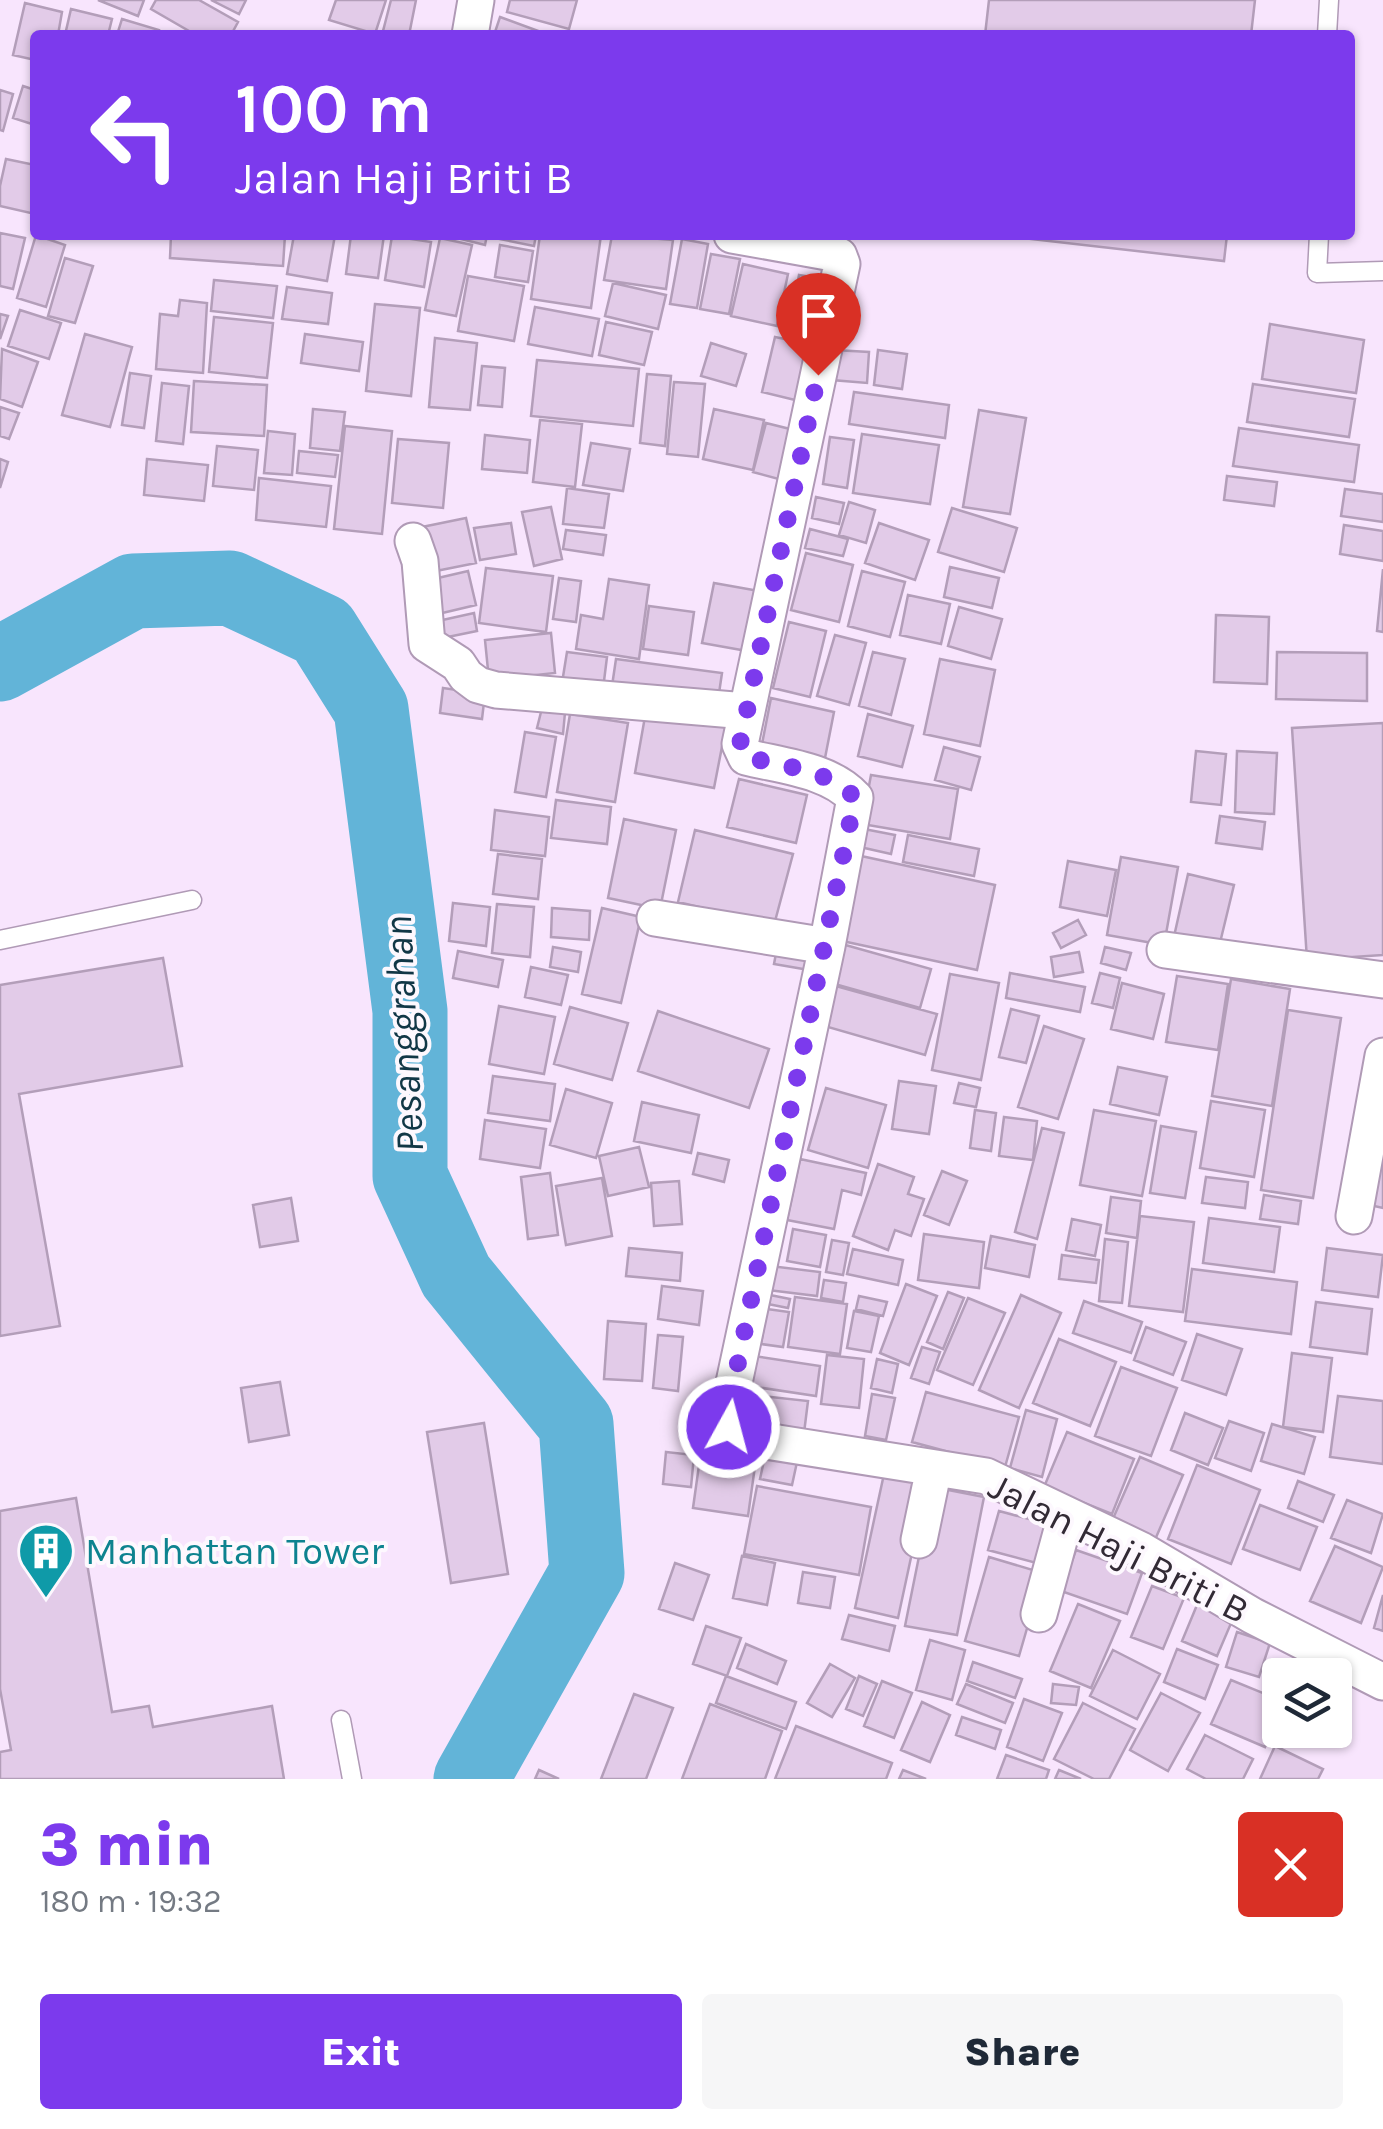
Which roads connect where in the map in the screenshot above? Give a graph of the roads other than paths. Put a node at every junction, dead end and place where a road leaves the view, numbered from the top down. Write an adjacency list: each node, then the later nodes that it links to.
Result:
1 (476, 0): 3 (street)
2 (1329, 0): 4 (lane)
3 (471, 30)
4 (1328, 30)
5 (759, 240): 9 (street, Jalan Haji Briti B)
6 (1319, 240): 7 (lane)
7 (1383, 271)
8 (413, 541): 9 (street)
9 (746, 710): 13 (street, Jalan Haji Briti B)
10 (192, 900): 12 (lane)
11 (656, 918): 13 (street)
12 (0, 940)
13 (827, 946): 18 (street, Jalan Haji Briti B)
14 (1165, 950): 15 (street)
15 (1383, 980)
16 (1383, 1056): 17 (street)
17 (1354, 1216)
18 (934, 1468): 19 (street, Jalan Haji Briti B); 20 (street)
19 (1066, 1515): 21 (street); 22 (street, Jalan Haji Briti B)
20 (919, 1540)
21 (1039, 1614)
22 (1383, 1682)
23 (341, 1720): 24 (lane)
24 (352, 1779)

